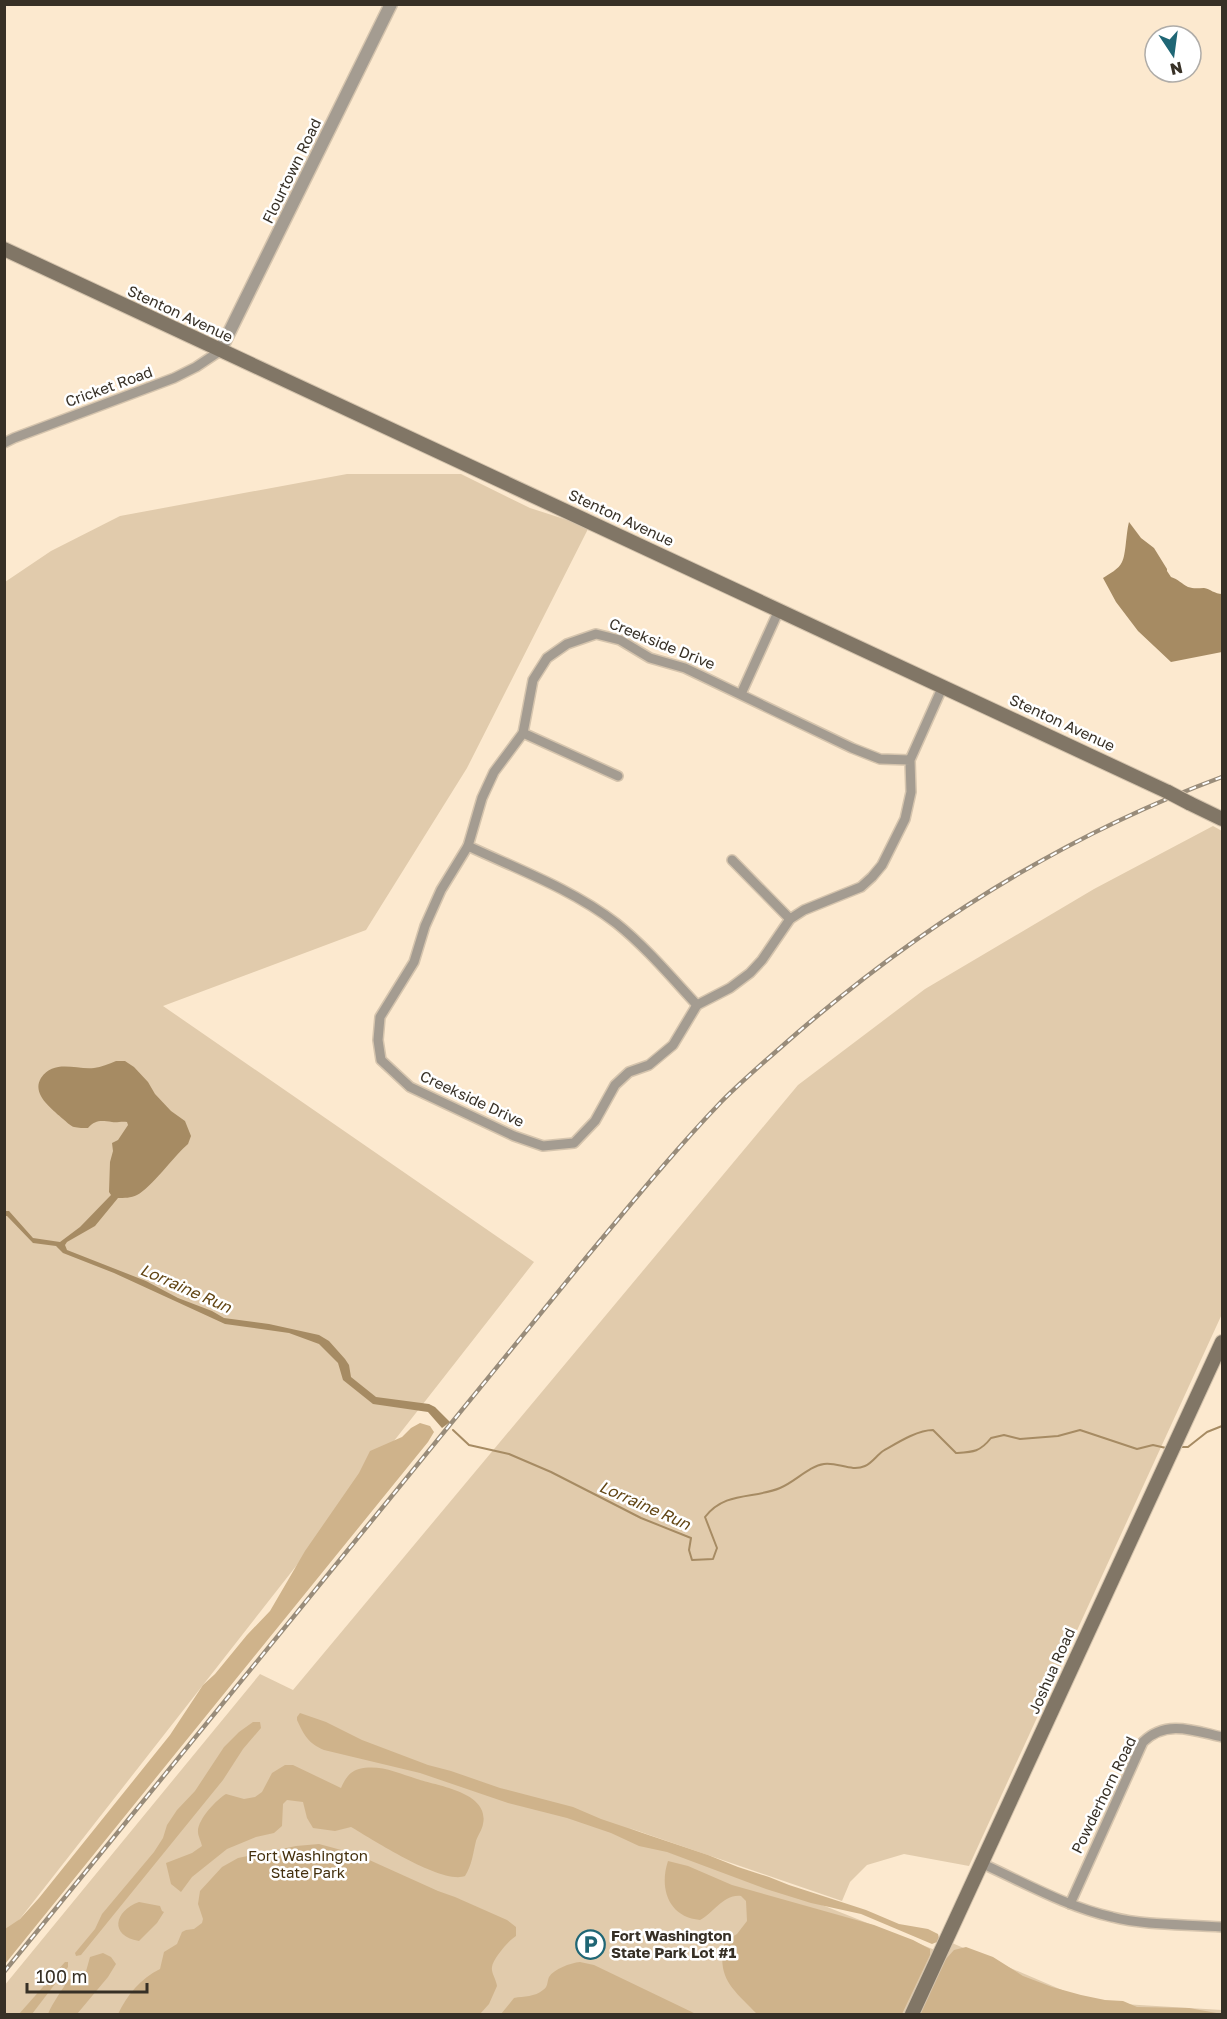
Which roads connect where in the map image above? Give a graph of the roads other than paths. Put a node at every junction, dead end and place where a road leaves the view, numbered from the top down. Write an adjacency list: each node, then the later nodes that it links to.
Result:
1 (391, 4): 3 (street, Flourtown Road)
2 (4, 249): 3 (main road, Stenton Avenue)
3 (220, 351): 4 (street, Cricket Road); 5 (main road, Stenton Avenue)
4 (4, 443)
5 (779, 610): 6 (main road, Stenton Avenue); 7 (street)
6 (943, 686): 9 (street); 11 (main road, Stenton Avenue, bridge)
7 (741, 694): 8 (street, Creekside Drive); 9 (street, Creekside Drive)
8 (523, 733): 10 (street); 12 (street, Creekside Drive)
9 (910, 760): 14 (street)
10 (618, 776)
11 (1222, 819)
12 (468, 846): 15 (street); 15 (street, Creekside Drive)
13 (732, 860): 14 (street)
14 (790, 919): 15 (street)
15 (697, 1005)
16 (1222, 1342): 18 (main road, Joshua Road)
17 (1222, 1737): 19 (street, Powderhorn Road)
18 (983, 1864): 19 (street); 21 (main road, Joshua Road)
19 (1070, 1904): 20 (street)
20 (1222, 1927)
21 (912, 2014)

